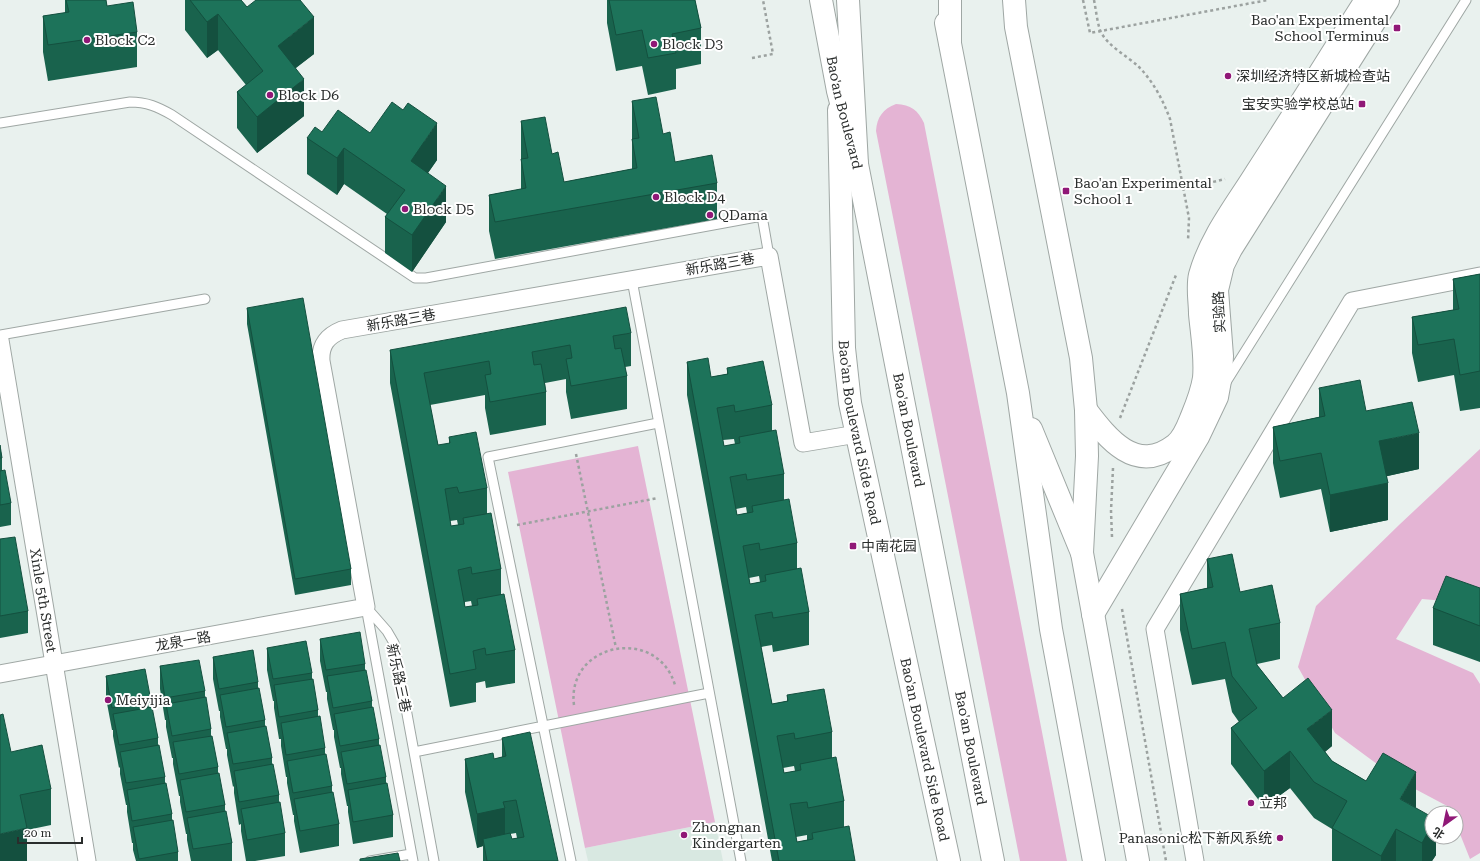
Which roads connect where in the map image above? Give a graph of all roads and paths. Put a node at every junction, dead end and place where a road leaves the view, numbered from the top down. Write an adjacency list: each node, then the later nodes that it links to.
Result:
1 (763, 0): 15 (path)
2 (820, 0): 16 (main road, Bao'an Boulevard)
3 (848, 0): 18 (main road)
4 (941, 0): 14 (main road)
5 (950, 0): 14 (main road)
6 (1014, 0): 31 (main road)
7 (1083, 0): 13 (path)
8 (1094, 0): 13 (path)
9 (1268, 0): 13 (path)
10 (1366, 0): 35 (main road, 实验路)
11 (1388, 0): 30 (main road, 实验路)
12 (1466, 0): 30 (lane)
13 (1100, 31): 20 (path)
14 (950, 42): 29 (main road)
15 (752, 58)
16 (838, 91): 18 (main road, Bao'an Boulevard); 33 (main road, Bao'an Boulevard Side Road)
17 (0, 123): 22 (lane)
18 (857, 164): 59 (main road, Bao'an Boulevard)
19 (1229, 178): 20 (path)
20 (1184, 189): 21 (path)
21 (1188, 244)
22 (770, 256): 25 (street, 新乐路三巷); 33 (street, 新乐路三巷)
23 (1178, 271): 35 (path)
24 (1480, 276): 63 (street)
25 (632, 280): 32 (lane); 41 (street, 新乐路三巷)
26 (205, 299): 27 (lane)
27 (0, 335)
28 (0, 340): 45 (street, Xinle 5th Street)
29 (1018, 393): 40 (main road); 60 (main road)
30 (1217, 397): 43 (main road, 实验路)
31 (1086, 410): 35 (main road, 实验路); 40 (main road)
32 (658, 423): 34 (lane); 36 (lane)
33 (857, 434): 58 (main road, Bao'an Boulevard Side Road)
34 (573, 441): 37 (path); 38 (lane)
35 (1115, 444): 39 (path)
36 (672, 495): 37 (path); 47 (lane)
37 (587, 512): 38 (path); 44 (path)
38 (503, 528): 50 (lane)
39 (1113, 539)
40 (1082, 553): 43 (main road)
41 (366, 607): 45 (street, 龙泉一路); 51 (lane, 新乐路三巷); 52 (lane)
42 (1122, 608): 62 (path)
43 (1093, 614): 61 (main road)
44 (616, 648): 48 (path); 49 (path)
45 (54, 664): 46 (street, 龙泉一路); 53 (street, Xinle 5th Street)
46 (0, 674)
47 (709, 693): 48 (lane); 57 (lane)
48 (677, 699): 49 (lane)
49 (578, 720): 50 (lane)
50 (544, 726): 51 (lane); 56 (lane)
51 (414, 752): 55 (lane, 新乐路三巷)
52 (412, 857): 54 (lane)
53 (88, 861)
54 (370, 861)
55 (434, 861)
56 (571, 861)
57 (740, 861)
58 (949, 861)
59 (993, 861)
60 (1094, 861)
61 (1138, 861)
62 (1166, 861)
63 (1195, 861)

